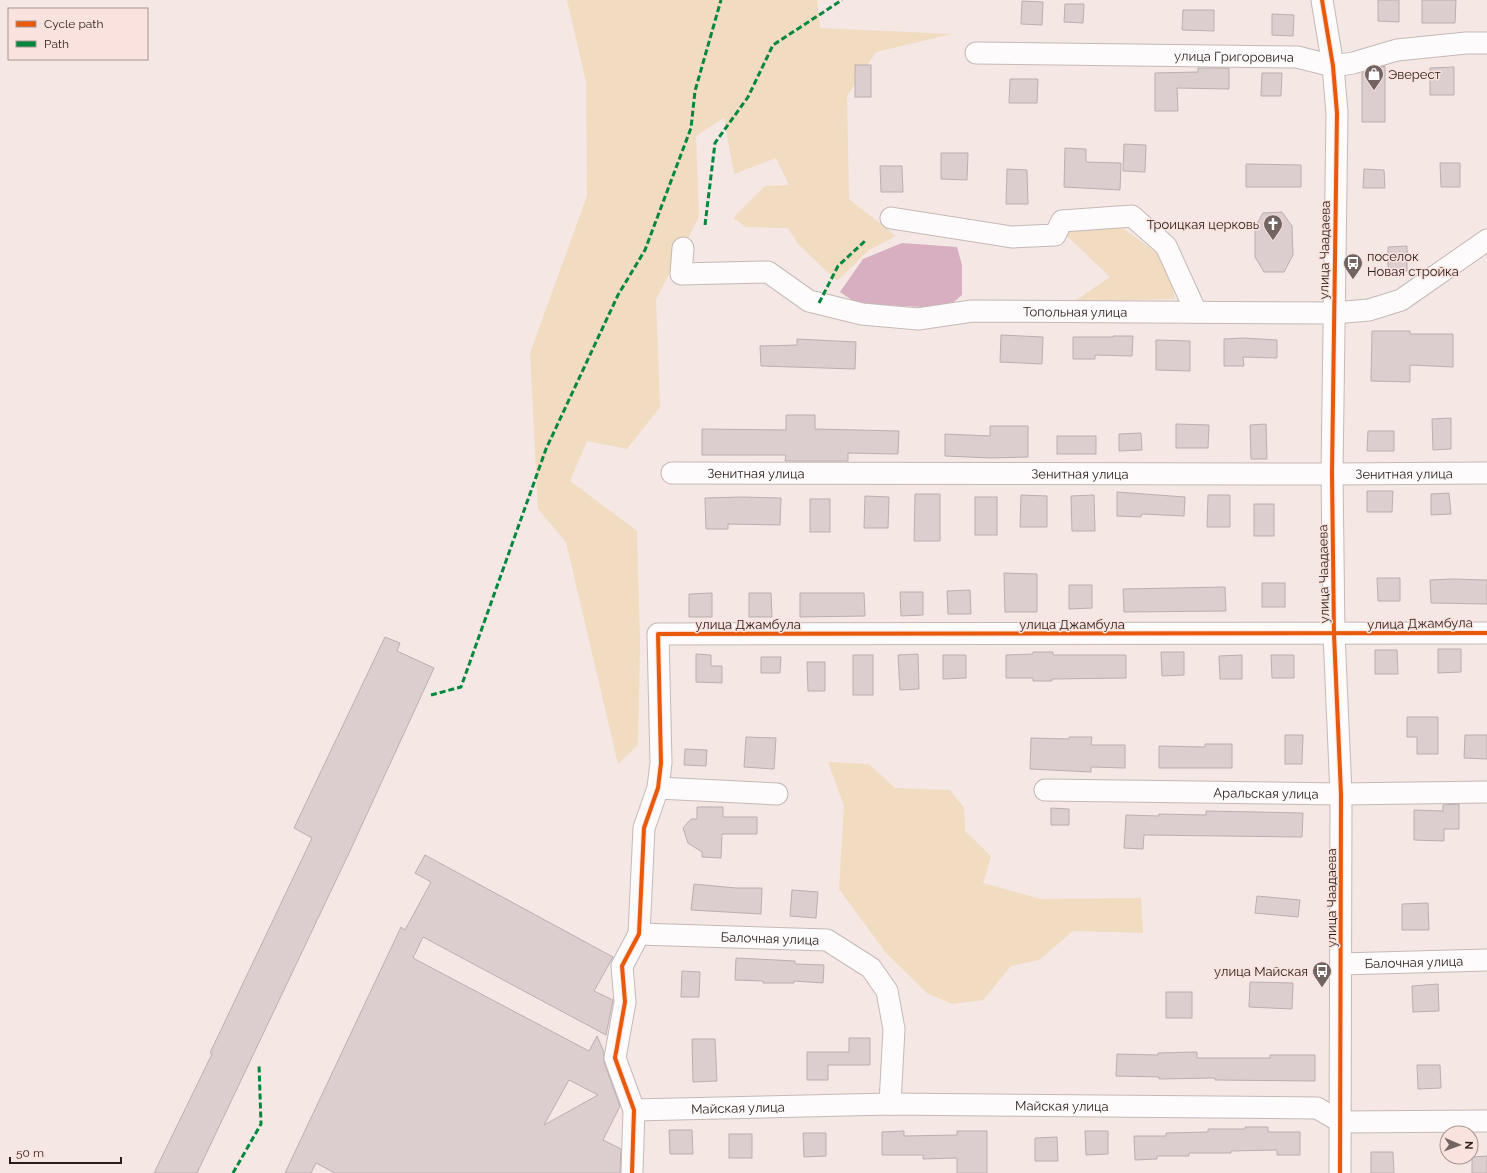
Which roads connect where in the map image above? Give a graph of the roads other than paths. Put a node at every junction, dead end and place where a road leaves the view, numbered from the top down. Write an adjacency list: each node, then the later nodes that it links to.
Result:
1 (1322, 0): 4 (street, улица Чаадаева)
2 (1487, 43): 4 (street, улица Григоровича)
3 (976, 53): 4 (street, улица Григоровича)
4 (1333, 66): 9 (street, улица Чаадаева)
5 (891, 218): 8 (street)
6 (1487, 240): 9 (street, Топольная улица)
7 (683, 248): 8 (street, Топольная улица)
8 (1196, 312): 9 (street, Топольная улица)
9 (1333, 313): 12 (street, улица Чаадаева)
10 (672, 473): 12 (street, Зенитная улица)
11 (1487, 473): 12 (street, Зенитная улица)
12 (1332, 474): 14 (street, улица Чаадаева)
13 (1487, 633): 14 (street, улица Джамбула)
14 (1334, 634): 15 (street, улица Джамбула); 19 (street, улица Чаадаева)
15 (658, 788): 18 (street); 20 (street)
16 (1045, 790): 19 (street, Аральская улица)
17 (1487, 792): 19 (street, Аральская улица)
18 (777, 794)
19 (1341, 794): 22 (street, улица Чаадаева)
20 (639, 934): 23 (street, Балочная улица); 24 (street)
21 (1487, 960): 22 (street, Балочная улица)
22 (1341, 964): 26 (street, улица Чаадаева)
23 (890, 1104): 24 (street, Майская улица); 26 (street, Майская улица)
24 (634, 1110): 27 (street)
25 (1487, 1121): 26 (street)
26 (1341, 1122): 28 (street, улица Чаадаева)
27 (632, 1173)
28 (1340, 1173)

